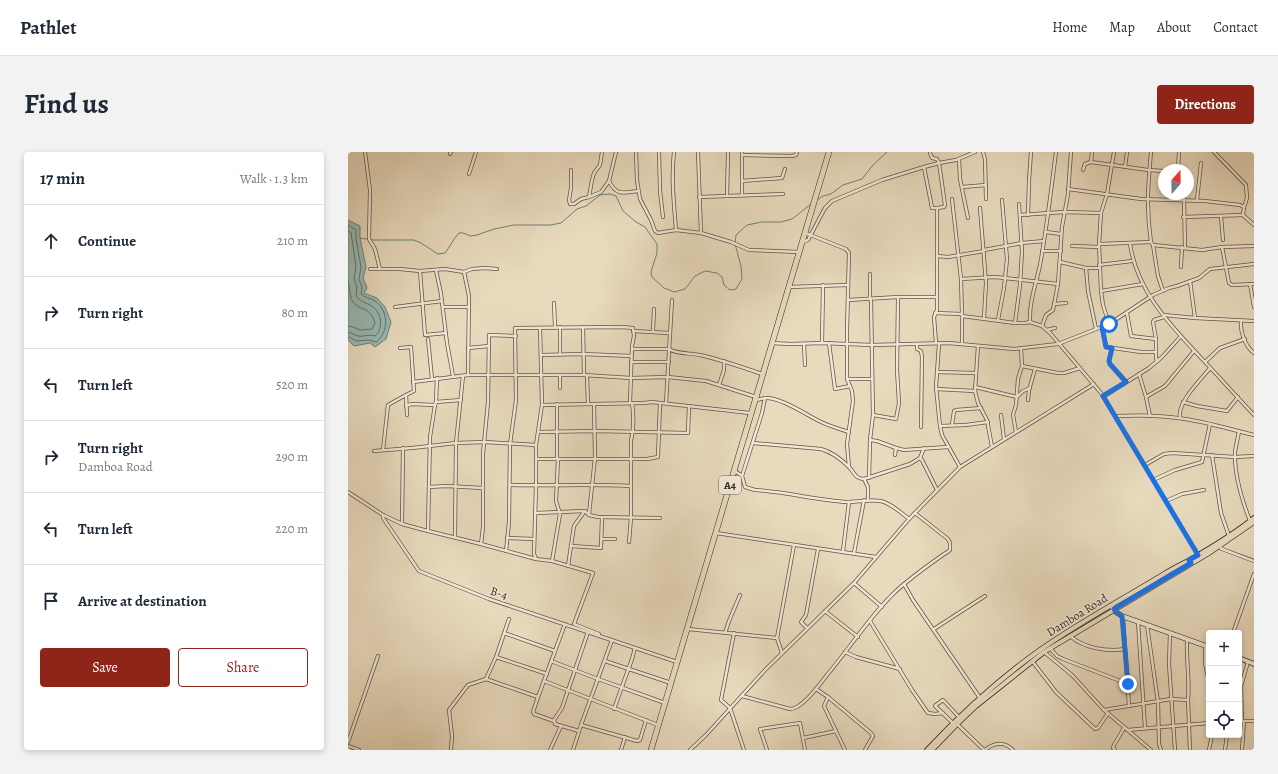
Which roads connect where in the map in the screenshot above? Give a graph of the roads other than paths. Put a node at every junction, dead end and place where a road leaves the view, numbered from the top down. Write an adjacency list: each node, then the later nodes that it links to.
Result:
1 (365, 152): 106 (street)
2 (476, 152): 39 (street)
3 (602, 152): 50 (street)
4 (616, 152): 40 (street)
5 (636, 152): 45 (street)
6 (659, 152): 70 (street)
7 (674, 152): 74 (street)
8 (698, 152): 51 (street)
9 (728, 152): 49 (street)
10 (797, 152): 24 (street)
11 (829, 152): 75 (highway, A4)
12 (975, 152): 26 (street)
13 (983, 152): 42 (street)
14 (1031, 152): 68 (street)
15 (1056, 152): 64 (street)
16 (1071, 152): 44 (street)
17 (1092, 152): 27 (street)
18 (1114, 152): 31 (street)
19 (1127, 152): 33 (street)
20 (1151, 152): 37 (street)
21 (1179, 152): 30 (street)
22 (1214, 152): 60 (street)
23 (742, 153): 24 (street); 41 (street)
24 (778, 153)
25 (930, 153): 28 (street)
26 (959, 159): 28 (street); 43 (street)
27 (1091, 162): 31 (street); 36 (street)
28 (939, 163): 32 (street); 61 (street)
29 (1201, 163): 58 (street)
30 (1178, 164)
31 (1112, 166): 33 (street); 47 (street)
32 (924, 167): 61 (street); 79 (street)
33 (1125, 167): 37 (street)
34 (785, 169): 41 (street)
35 (571, 170): 50 (street)
36 (1083, 170)
37 (1148, 170): 38 (street); 54 (street)
38 (1158, 171)
39 (469, 174)
40 (609, 181): 45 (street); 50 (street)
41 (742, 181): 48 (street)
42 (986, 185): 43 (street); 53 (street)
43 (962, 187): 72 (street)
44 (1068, 188): 47 (street); 63 (street)
45 (638, 191): 74 (street)
46 (783, 194): 48 (street)
47 (1107, 194): 54 (street); 65 (street)
48 (742, 195): 49 (street)
49 (727, 196): 51 (street)
50 (589, 197)
51 (700, 197): 77 (street)
52 (952, 199): 96 (street)
53 (986, 199)
54 (1147, 199): 55 (street); 85 (street)
55 (1158, 199)
56 (1002, 200): 86 (street)
57 (1184, 200): 71 (street)
58 (1197, 200): 60 (street)
59 (1019, 204): 67 (street)
60 (1244, 207): 66 (street)
61 (937, 208): 97 (street)
62 (980, 208): 92 (street)
63 (1064, 212): 64 (street); 65 (street); 78 (street)
64 (1048, 213): 68 (street); 76 (street)
65 (1100, 213): 88 (street)
66 (1243, 214): 69 (street); 73 (street)
67 (1020, 215): 68 (street); 83 (street)
68 (1028, 215)
69 (1221, 216): 71 (street); 80 (street)
70 (663, 217)
71 (1184, 217): 90 (street)
72 (968, 218)
73 (1254, 225)
74 (676, 230): 77 (street)
75 (805, 232): 79 (street); 82 (highway, A4)
76 (1046, 232): 78 (street); 81 (street)
77 (701, 234): 95 (street)
78 (1062, 234): 94 (street)
79 (811, 235): 82 (street); 123 (street)
80 (1223, 240)
81 (1044, 241): 83 (street); 93 (street)
82 (802, 243): 95 (highway, A4)
83 (1022, 243): 86 (street); 115 (street)
84 (1130, 243): 85 (street); 88 (street); 98 (street)
85 (1152, 244): 90 (street); 126 (street)
86 (1006, 246): 92 (street); 114 (street)
87 (1072, 246): 88 (street)
88 (1099, 246): 102 (street)
89 (1254, 246): 91 (street)
90 (1183, 247): 91 (street); 103 (street)
91 (1222, 247): 101 (street)
92 (984, 251): 96 (street); 112 (street)
93 (1042, 251): 94 (street); 117 (street)
94 (1060, 251): 99 (street)
95 (799, 252): 124 (highway, A4)
96 (958, 254): 97 (street); 113 (street)
97 (937, 256): 128 (street)
98 (1133, 261): 102 (street); 119 (street)
99 (1060, 262): 104 (street); 118 (street)
100 (1254, 264): 101 (street)
101 (1225, 266): 116 (street); 120 (street)
102 (1099, 267): 104 (street); 125 (street)
103 (1181, 267)
104 (1086, 268): 162 (street)
105 (370, 269): 106 (street)
106 (380, 269): 109 (street)
107 (497, 269): 110 (street)
108 (436, 270): 109 (street); 110 (street); 133 (street)
109 (420, 271): 136 (street)
110 (464, 272): 140 (street)
111 (870, 274): 130 (street)
112 (986, 278): 113 (street); 114 (street); 147 (street)
113 (961, 279): 145 (street)
114 (1005, 279): 115 (street); 149 (street)
115 (1020, 281): 117 (street); 153 (street)
116 (1190, 281): 126 (street); 148 (street)
117 (1036, 282): 118 (street); 152 (street)
118 (1058, 284): 137 (street)
119 (1143, 284): 125 (street); 129 (street)
120 (1250, 284): 121 (street); 141 (street)
121 (1254, 284)
122 (823, 285): 123 (street); 124 (street); 174 (street)
123 (848, 285): 132 (street)
124 (788, 287): 173 (highway, A4)
125 (1101, 291): 154 (street)
126 (1164, 291): 129 (street)
127 (898, 297): 128 (street); 130 (street); 183 (street)
128 (936, 297): 143 (street)
129 (1151, 297): 144 (street); 146 (street)
130 (870, 298): 132 (street); 182 (street)
131 (672, 300): 167 (street)
132 (848, 300): 176 (street)
133 (442, 301): 136 (street); 139 (street)
134 (554, 303): 156 (street)
135 (1066, 303): 137 (street)
136 (422, 304): 138 (street); 166 (street)
137 (1054, 304): 155 (street)
138 (395, 307)
139 (443, 307): 140 (street); 166 (street)
140 (469, 307): 187 (street)
141 (1254, 307)
142 (654, 308): 165 (street)
143 (935, 313): 145 (street); 179 (street)
144 (1127, 313): 154 (street); 171 (street)
145 (962, 315): 147 (street); 180 (street)
146 (1164, 316): 148 (street); 169 (street); 171 (street)
147 (984, 318): 149 (street)
148 (1195, 318): 150 (street)
149 (998, 320): 153 (street)
150 (1241, 321): 151 (street); 172 (street)
151 (1254, 321)
152 (1030, 322): 153 (street); 155 (street)
153 (1015, 323)
154 (1109, 324): 159 (street)
155 (1042, 326): 163 (street)
156 (555, 327): 157 (street); 160 (street)
157 (560, 327): 158 (street); 195 (street)
158 (583, 327): 164 (street); 196 (street)
159 (1102, 327): 162 (street); 189 (street)
160 (540, 328): 168 (street); 197 (street)
161 (1055, 328): 163 (street)
162 (1096, 329): 181 (street)
163 (1047, 330): 181 (street)
164 (633, 331): 165 (street); 190 (street)
165 (653, 331): 167 (street)
166 (446, 333): 217 (street)
167 (670, 333): 191 (street)
168 (516, 336): 184 (street); 215 (street)
169 (1181, 336): 192 (street); 200 (street)
170 (428, 339): 223 (street)
171 (1156, 339): 193 (street)
172 (1245, 339): 194 (street); 203 (street)
173 (771, 343): 177 (street); 212 (highway, A4)
174 (822, 343): 175 (street); 177 (street)
175 (829, 343): 176 (street); 230 (street)
176 (847, 343): 182 (street); 224 (street)
177 (804, 344): 204 (street)
178 (917, 344): 179 (street); 183 (street); 269 (street)
179 (937, 344): 180 (street); 209 (street)
180 (962, 344): 185 (street)
181 (1058, 344): 188 (street); 206 (street)
182 (872, 345): 183 (street); 225 (street)
183 (898, 345): 259 (street)
184 (489, 346): 187 (street); 218 (street)
185 (978, 346): 188 (street); 213 (street)
186 (400, 348): 226 (street)
187 (468, 348): 210 (street)
188 (1021, 348): 205 (street)
189 (1112, 348): 193 (street); 227 (street)
190 (632, 349): 191 (street); 198 (street)
191 (669, 349): 199 (street); 202 (street)
192 (1194, 351): 203 (street); 239 (street)
193 (1155, 352): 200 (street)
194 (1254, 353)
195 (560, 354): 196 (street); 197 (street)
196 (583, 354): 198 (street); 219 (street)
197 (541, 355): 211 (street)
198 (632, 356): 201 (street)
199 (724, 361): 212 (street); 229 (street)
200 (1157, 361): 214 (street)
201 (631, 362): 202 (street); 222 (street)
202 (669, 362): 220 (street)
203 (1205, 362): 207 (street)
204 (805, 365)
205 (1022, 366): 208 (street); 238 (street)
206 (1080, 368): 208 (street); 228 (street)
207 (1210, 368): 240 (street); 245 (street)
208 (1034, 369): 233 (street)
209 (937, 372): 213 (street); 234 (street)
210 (468, 374): 217 (street); 218 (street)
211 (541, 374): 215 (street); 216 (street); 253 (street)
212 (763, 374): 241 (highway, A4)
213 (976, 374): 231 (street)
214 (1139, 374): 227 (street); 239 (street)
215 (517, 375): 218 (street); 283 (street)
216 (560, 375): 219 (street); 232 (street)
217 (452, 376): 221 (street); 243 (street)
218 (488, 376): 281 (street)
219 (586, 376): 222 (street); 250 (street)
220 (668, 377): 222 (street); 229 (street); 248 (street)
221 (437, 378): 223 (street); 246 (street)
222 (631, 378): 252 (street)
223 (432, 379): 226 (street)
224 (847, 379): 225 (street); 230 (street)
225 (872, 379): 259 (street)
226 (413, 382): 236 (street)
227 (1126, 382): 237 (street)
228 (1094, 384): 237 (street); 275 (street)
229 (719, 385): 241 (street)
230 (850, 386): 277 (street)
231 (975, 387): 235 (street); 238 (street)
232 (560, 388)
233 (1030, 388): 238 (street); 244 (street)
234 (936, 389): 235 (street); 268 (street)
235 (975, 392): 256 (street)
236 (406, 396): 254 (street); 292 (street)
237 (1103, 396): 262 (street)
238 (1016, 397): 275 (street)
239 (1146, 397): 263 (street)
240 (1238, 397): 245 (street); 261 (street)
241 (756, 398): 242 (street); 257 (highway, A4)
242 (765, 398): 277 (street); 284 (street)
243 (462, 400): 246 (street); 282 (street)
244 (1028, 400)
245 (1183, 402): 264 (street)
246 (436, 403): 254 (street); 286 (street)
247 (660, 403): 248 (street); 252 (street); 276 (street)
248 (666, 403): 255 (street)
249 (557, 404): 250 (street); 253 (street); 270 (street)
250 (588, 404): 251 (street)
251 (594, 404): 252 (street); 271 (street)
252 (631, 404): 274 (street)
253 (542, 405): 273 (street)
254 (406, 406): 258 (street)
255 (690, 406): 257 (street); 276 (street)
256 (981, 408): 265 (street); 267 (street)
257 (751, 413): 307 (highway, A4)
258 (406, 415)
259 (873, 415): 280 (street)
260 (1001, 415): 279 (street)
261 (1254, 415)
262 (1115, 416): 263 (street); 304 (street)
263 (1150, 416): 264 (street)
264 (1180, 418): 266 (street)
265 (988, 422): 267 (street); 287 (street)
266 (1210, 424): 272 (street); 294 (street)
267 (952, 425): 268 (street)
268 (940, 426): 291 (street)
269 (921, 427)
270 (557, 431): 271 (street); 273 (street); 303 (street)
271 (595, 431): 274 (street); 299 (street)
272 (1239, 431): 278 (street); 298 (street)
273 (539, 432): 285 (street)
274 (633, 432): 276 (street); 300 (street)
275 (1016, 432): 279 (street)
276 (659, 433): 300 (street)
277 (849, 433): 305 (street)
278 (1254, 435)
279 (1004, 439): 287 (street)
280 (870, 440): 289 (street); 309 (street)
281 (483, 442): 282 (street); 283 (street); 319 (street)
282 (456, 443): 286 (street); 314 (street)
283 (510, 443): 285 (street); 313 (street)
284 (753, 443): 305 (street); 308 (street)
285 (536, 445): 302 (street)
286 (430, 446): 288 (street); 318 (street)
287 (992, 446): 306 (street)
288 (402, 448): 292 (street); 338 (street)
289 (896, 448): 290 (street); 295 (street)
290 (924, 448): 291 (street); 301 (street)
291 (948, 448): 306 (street)
292 (383, 450): 293 (street)
293 (374, 451)
294 (1203, 454): 296 (street); 304 (street); 311 (street)
295 (895, 455)
296 (1212, 455): 298 (street); 341 (street)
297 (1254, 456): 298 (street)
298 (1235, 457): 337 (street)
299 (595, 458): 300 (street); 303 (street); 312 (street)
300 (631, 458): 317 (street)
301 (920, 458): 309 (street); 320 (street)
302 (537, 459): 303 (street); 315 (street)
303 (557, 459): 316 (street)
304 (1145, 465): 311 (street)
305 (849, 467): 310 (street)
306 (960, 467): 320 (street)
307 (734, 470): 308 (street); 340 (highway, A4)
308 (742, 476): 325 (street)
309 (869, 478): 310 (street)
310 (864, 479): 323 (street)
311 (1153, 480): 324 (street)
312 (593, 484): 316 (street); 317 (street); 331 (street)
313 (510, 485): 315 (street); 343 (street)
314 (456, 486): 318 (street); 319 (street); 342 (street)
315 (536, 486): 316 (street); 328 (street)
316 (557, 486): 326 (street)
317 (631, 486): 333 (street)
318 (429, 487): 339 (street)
319 (483, 488): 348 (street)
320 (938, 490): 329 (street)
321 (1204, 490): 324 (street)
322 (348, 492): 330 (street, B-4)
323 (866, 500): 325 (street); 336 (street); 355 (street)
324 (1166, 501): 356 (street)
325 (849, 502): 354 (street)
326 (558, 511): 327 (street); 328 (street); 359 (street)
327 (585, 511): 331 (street); 350 (street)
328 (536, 513): 344 (street)
329 (915, 513): 336 (street); 365 (street)
330 (383, 515): 338 (street); 375 (street, B-4)
331 (589, 515): 332 (street)
332 (602, 517): 333 (street); 345 (street)
333 (631, 518): 334 (street); 347 (street)
334 (660, 518)
335 (1254, 518): 337 (main road, Damboa Road)
336 (909, 519): 357 (street)
337 (1252, 522): 341 (main road, Damboa Road); 351 (main road, Damboa Road)
338 (402, 524): 339 (street)
339 (428, 531): 342 (street)
340 (716, 533): 349 (street); 378 (highway, A4)
341 (1228, 536): 356 (main road, Damboa Road)
342 (455, 537): 348 (street)
343 (507, 538): 344 (street); 353 (street)
344 (534, 539): 358 (street)
345 (602, 539): 346 (street); 350 (street)
346 (615, 539)
347 (629, 542)
348 (481, 544): 353 (street)
349 (794, 545): 352 (street); 388 (street)
350 (571, 546): 362 (street)
351 (1219, 546): 360 (street); 361 (main road, Damboa Road)
352 (818, 549): 354 (street); 377 (street)
353 (506, 551): 358 (street)
354 (843, 551): 355 (street)
355 (854, 553): 357 (street)
356 (1198, 555): 361 (main road, Damboa Road)
357 (876, 557): 364 (street)
358 (536, 559): 359 (street)
359 (552, 561): 362 (street)
360 (1254, 561)
361 (1190, 562): 369 (main road, Damboa Road)
362 (568, 566): 392 (street)
363 (1254, 574): 380 (street)
364 (854, 583): 368 (street); 370 (street)
365 (904, 584): 368 (street); 379 (street)
366 (740, 595): 383 (street)
367 (985, 596): 379 (street)
368 (882, 607): 373 (street)
369 (1112, 607): 371 (street); 386 (main road, Damboa Road); 425 (main road, Damboa Road)
370 (825, 611): 377 (street); 387 (street)
371 (1122, 616): 374 (street); 394 (street)
372 (509, 619): 382 (street)
373 (870, 621): 387 (street); 411 (street)
374 (1138, 622): 376 (street); 432 (street)
375 (565, 624): 381 (street, B-4); 395 (street)
376 (1147, 625): 385 (street); 429 (street)
377 (808, 628): 398 (street)
378 (687, 629): 383 (street); 406 (highway, A4)
379 (934, 629): 425 (street)
380 (1234, 630)
381 (588, 632): 390 (street, B-4); 412 (street)
382 (504, 633): 395 (street); 401 (street)
383 (726, 633): 384 (street)
384 (734, 633): 388 (street); 434 (street)
385 (1170, 633): 389 (street); 426 (street)
386 (1069, 635): 393 (main road, Damboa Road); 394 (street)
387 (858, 637): 396 (street)
388 (777, 638): 398 (street)
389 (1188, 639): 391 (street); 428 (street)
390 (612, 640): 392 (street, B-4); 404 (street)
391 (1206, 646)
392 (634, 647): 406 (street, B-4); 410 (street)
393 (1049, 648): 397 (main road, Damboa Road); 418 (street)
394 (1125, 649): 418 (street)
395 (555, 651): 403 (street)
396 (845, 652): 411 (street); 420 (street)
397 (1044, 652): 405 (main road, Damboa Road); 436 (street)
398 (782, 653): 422 (street)
399 (1206, 654): 409 (street)
400 (378, 656): 462 (street)
401 (496, 657): 413 (street); 414 (street)
402 (1242, 659): 407 (street)
403 (551, 661): 412 (street); 413 (street)
404 (606, 661): 410 (street); 415 (street)
405 (1031, 661): 438 (street); 444 (main road, Damboa Road)
406 (678, 662): 417 (highway, A4)
407 (1248, 662): 408 (street); 430 (street)
408 (1254, 664)
409 (1206, 668)
410 (628, 669): 417 (street); 419 (street)
411 (900, 669): 437 (street)
412 (575, 670): 415 (street); 421 (street)
413 (547, 674): 416 (street)
414 (486, 679): 423 (street); 465 (street)
415 (598, 679): 419 (street); 427 (street)
416 (544, 682): 421 (street); 423 (street)
417 (671, 683): 431 (highway, A4)
418 (1128, 684): 433 (street)
419 (621, 688): 431 (street); 435 (street)
420 (816, 689): 422 (street); 424 (street)
421 (567, 690): 427 (street); 441 (street)
422 (742, 696): 434 (street)
423 (538, 697): 441 (street)
424 (828, 697): 456 (street); 475 (street)
425 (980, 698): 439 (main road, Damboa Road)
426 (1170, 698): 428 (street); 429 (street); 450 (street)
427 (591, 699): 435 (street); 446 (street)
428 (1188, 700): 448 (street)
429 (1158, 702): 432 (street); 451 (street)
430 (1241, 702)
431 (665, 703): 447 (highway, A4)
432 (1143, 703): 433 (street); 453 (street)
433 (1129, 706): 436 (street)
434 (730, 708): 470 (street); 471 (street)
435 (614, 709): 440 (street)
436 (1104, 710): 438 (street)
437 (943, 713): 439 (street); 444 (street)
438 (1108, 713): 452 (street)
439 (959, 717): 444 (main road, Damboa Road)
440 (646, 720): 447 (street); 457 (street)
441 (554, 721): 449 (street)
442 (1242, 721): 443 (street)
443 (1254, 721)
444 (955, 723): 476 (main road, Damboa Road); 477 (main road, Damboa Road); 478 (street)
445 (1206, 723): 448 (street)
446 (581, 725): 455 (street); 457 (street)
447 (659, 725): 469 (highway, A4)
448 (1189, 725): 450 (street); 484 (street)
449 (561, 726): 455 (street); 466 (street)
450 (1173, 726): 451 (street); 483 (street)
451 (1158, 727): 453 (street); 482 (street)
452 (1124, 728): 454 (street); 480 (street)
453 (1145, 728): 454 (street)
454 (1127, 730): 481 (street)
455 (579, 731): 467 (street)
456 (836, 731): 458 (street); 474 (street)
457 (625, 737): 468 (street)
458 (802, 738): 472 (street); 473 (street)
459 (1211, 738): 485 (street)
460 (1227, 738): 486 (street)
461 (1242, 738): 487 (street)
462 (348, 742)
463 (348, 746): 464 (street)
464 (359, 750)
465 (451, 750)
466 (550, 750)
467 (573, 750)
468 (621, 750)
469 (651, 750)
470 (690, 750)
471 (744, 750)
472 (767, 750)
473 (805, 750)
474 (845, 750)
475 (865, 750)
476 (927, 750)
477 (932, 750)
478 (984, 750): 479 (street)
479 (1013, 750)
480 (1115, 750)
481 (1150, 750)
482 (1161, 750)
483 (1175, 750)
484 (1190, 750)
485 (1209, 750)
486 (1226, 750)
487 (1242, 750)

